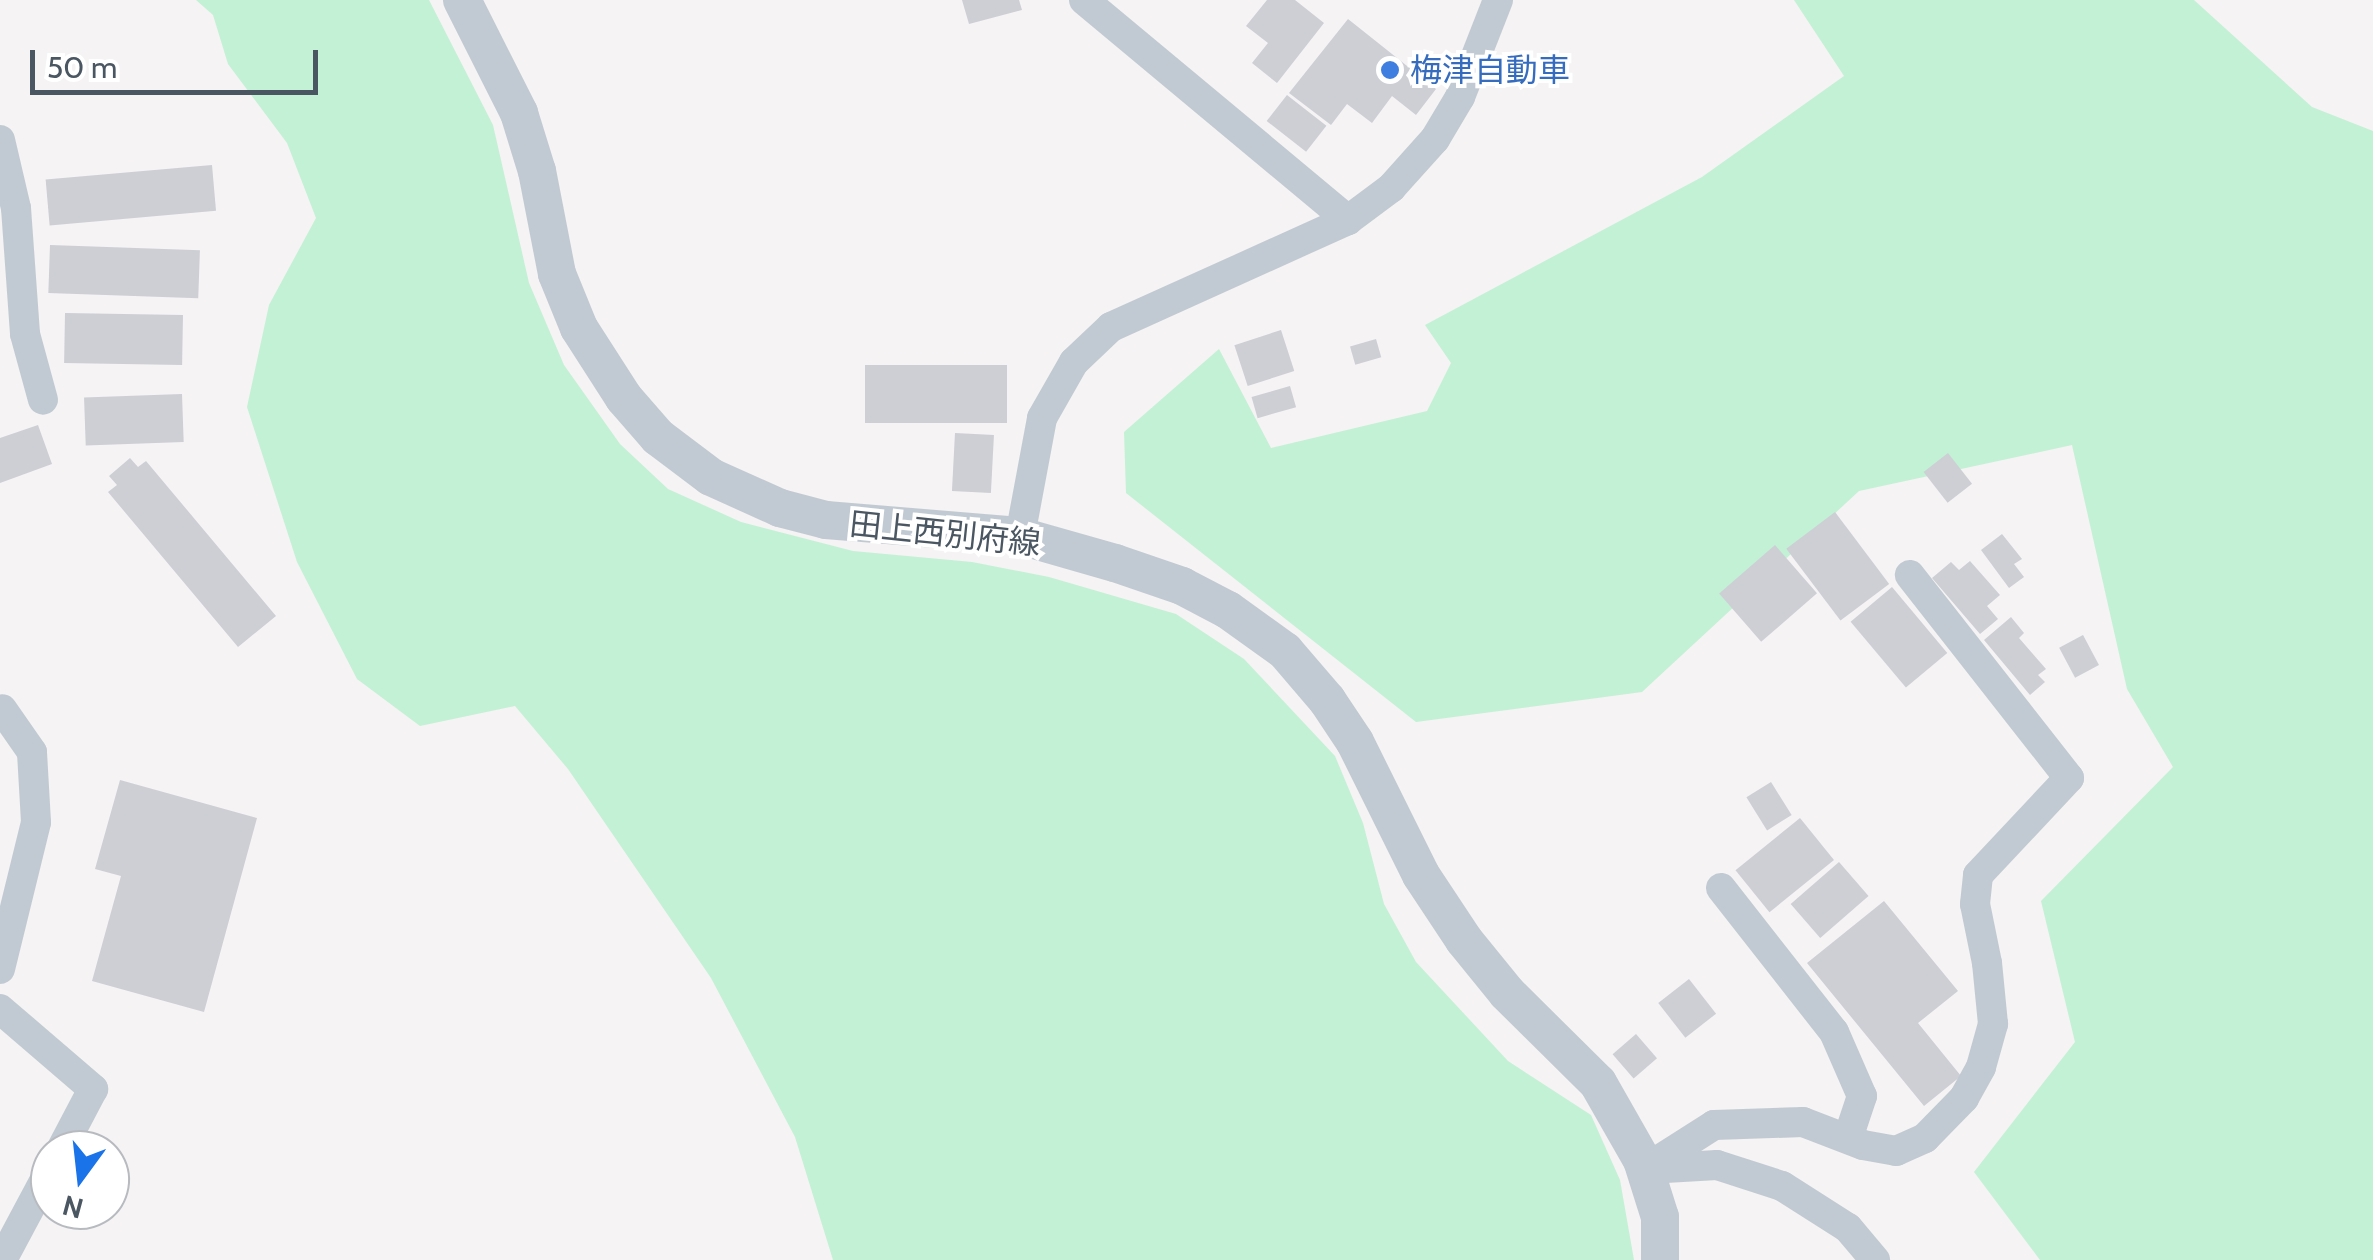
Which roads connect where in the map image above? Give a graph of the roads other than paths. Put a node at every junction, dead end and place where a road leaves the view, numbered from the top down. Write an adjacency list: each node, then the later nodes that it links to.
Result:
1 (462, 0): 7 (street, 田上西別府線)
2 (1084, 0): 5 (street)
3 (1498, 0): 5 (street)
4 (0, 140): 6 (street)
5 (1348, 220): 7 (street)
6 (43, 400)
7 (1020, 536): 15 (street, 田上西別府線)
8 (1910, 576): 14 (street)
9 (2, 709): 11 (street)
10 (1721, 888): 14 (street)
11 (0, 969)
12 (0, 1009): 13 (street)
13 (71, 1130)
14 (1848, 1138): 15 (street)
15 (1645, 1169): 18 (street, 田上西別府線); 19 (street)
16 (30, 1208): 17 (street)
17 (2, 1260)
18 (1660, 1260)
19 (1875, 1260)

